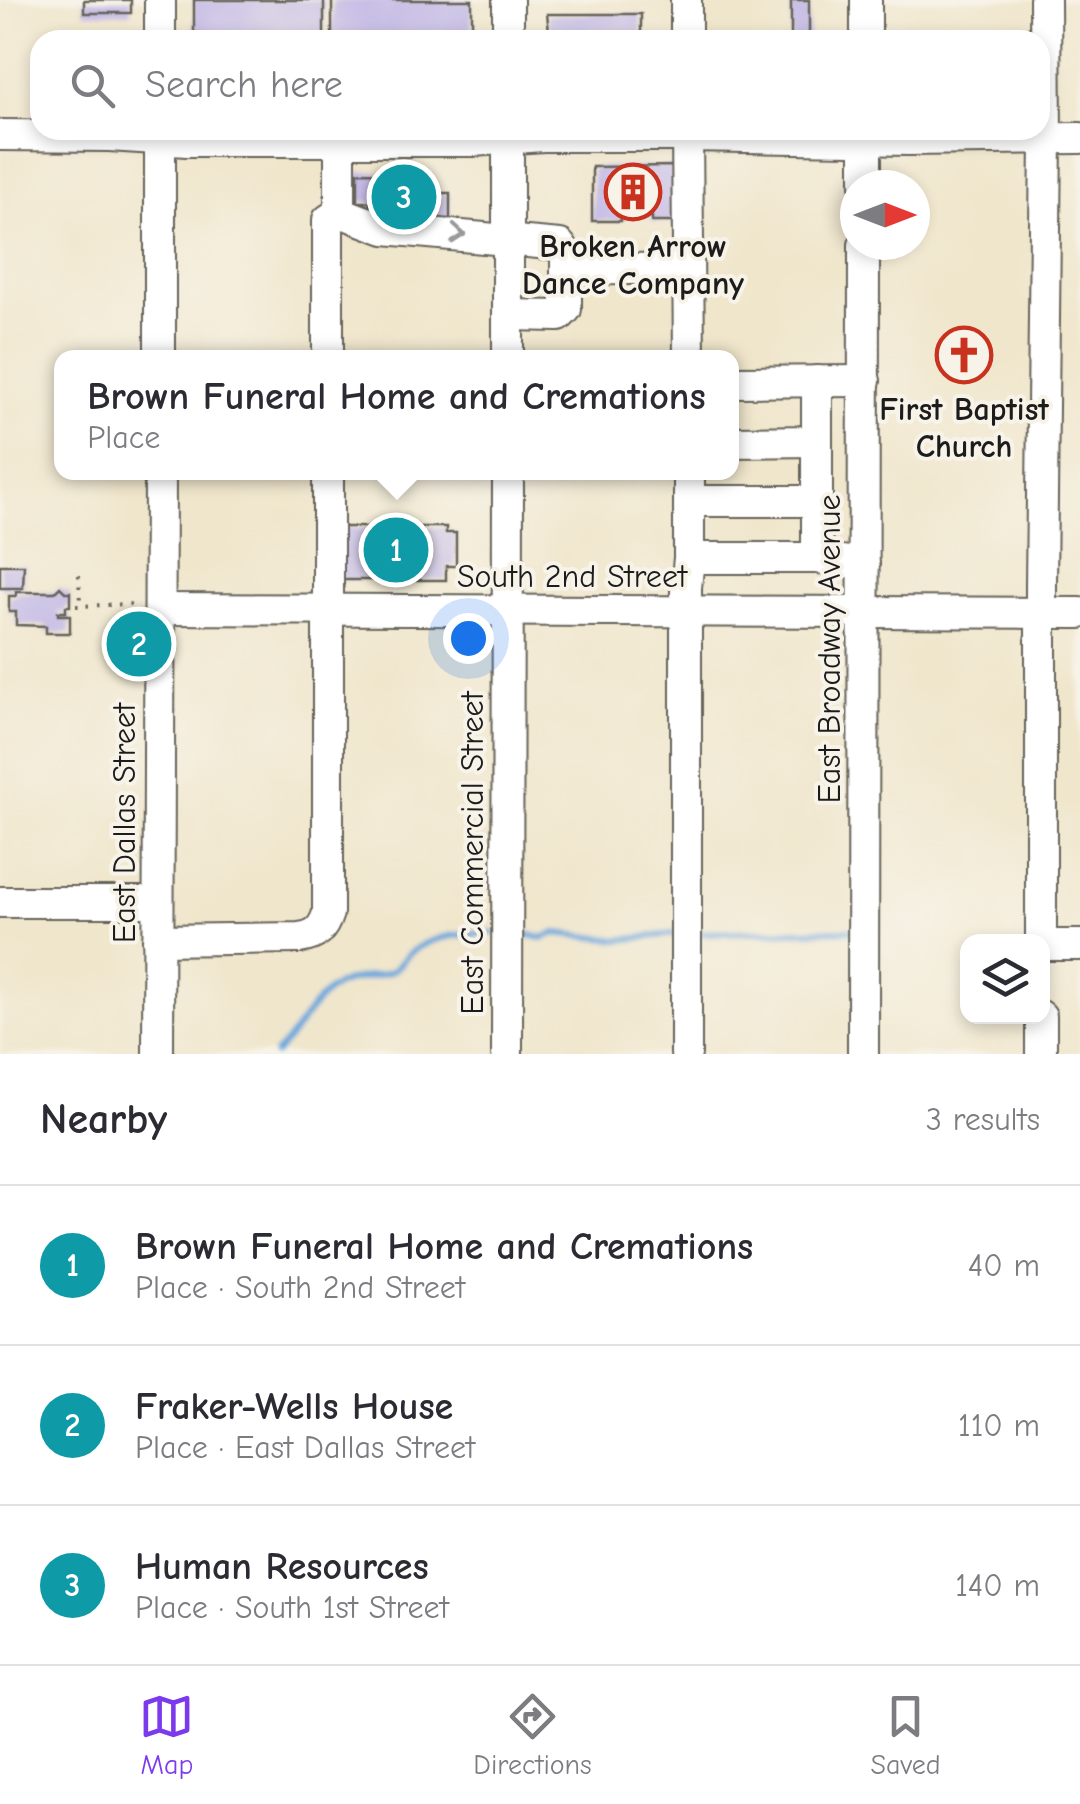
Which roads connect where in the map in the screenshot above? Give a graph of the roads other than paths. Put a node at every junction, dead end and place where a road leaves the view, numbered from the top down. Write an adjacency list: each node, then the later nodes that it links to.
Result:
1 (160, 0): 6 (street)
2 (508, 0): 7 (street)
3 (686, 0): 8 (street)
4 (866, 0): 9 (street)
5 (1045, 0): 10 (street)
6 (160, 30)
7 (508, 30)
8 (686, 30)
9 (866, 30)
10 (1045, 30)
11 (0, 135): 12 (street)
12 (30, 135)
13 (1050, 138): 14 (street)
14 (1080, 138)
15 (160, 140): 30 (street)
16 (310, 140): 22 (street)
17 (482, 140): 22 (street)
18 (508, 140): 25 (street)
19 (687, 140): 27 (street)
20 (866, 140): 23 (street)
21 (1046, 140): 53 (street)
22 (340, 141): 24 (street)
23 (866, 170)
24 (340, 212): 25 (street, one-way to 25); 31 (street)
25 (508, 241): 28 (street); 29 (street)
26 (864, 260): 34 (street, East Broadway Avenue)
27 (688, 268): 28 (street); 33 (street)
28 (566, 270): 29 (street)
29 (508, 316): 32 (street)
30 (160, 350)
31 (328, 350)
32 (508, 350)
33 (689, 350)
34 (864, 381): 36 (street); 46 (street, East Broadway Avenue)
35 (739, 382): 36 (street)
36 (817, 382): 37 (street)
37 (817, 441): 38 (street); 43 (street)
38 (739, 442)
39 (160, 480): 47 (street, East Dallas Street)
40 (328, 480): 48 (street)
41 (508, 480): 50 (street, East Commercial Street)
42 (689, 487): 43 (street); 44 (street)
43 (817, 502): 45 (street)
44 (689, 558): 45 (street); 49 (street)
45 (817, 558): 46 (street)
46 (864, 564): 51 (street, East Broadway Avenue)
47 (160, 609): 48 (street, South 2nd Street); 55 (street, East Dallas Street)
48 (328, 610): 50 (street, South 2nd Street); 57 (street)
49 (686, 611): 50 (street, South 2nd Street); 51 (street, South 2nd Street); 63 (street)
50 (508, 612): 62 (street, East Commercial Street)
51 (864, 612): 53 (street, South 2nd Street); 64 (street, East Broadway Avenue)
52 (1080, 612): 53 (street, South 2nd Street)
53 (1040, 613): 56 (street)
54 (0, 902): 55 (street)
55 (158, 902): 57 (street, East Dallas Street)
56 (1042, 934)
57 (158, 940): 61 (street, East Dallas Street)
58 (1050, 944): 59 (street)
59 (1080, 946)
60 (1041, 1024): 65 (street)
61 (158, 1054)
62 (507, 1054)
63 (686, 1054)
64 (864, 1054)
65 (1041, 1054)

